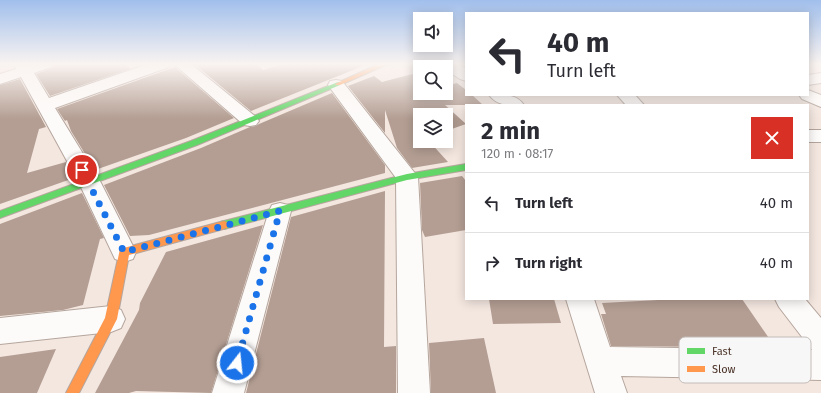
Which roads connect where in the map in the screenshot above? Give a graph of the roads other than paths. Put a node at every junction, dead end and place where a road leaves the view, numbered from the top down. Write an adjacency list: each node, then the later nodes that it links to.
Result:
1 (32, 82): 12 (street)
2 (112, 82): 12 (street)
3 (203, 82): 13 (street)
4 (344, 82): 5 (street)
5 (336, 86): 13 (street); 15 (street)
6 (500, 96): 10 (street)
7 (627, 96): 11 (street)
8 (809, 96): 9 (street)
9 (821, 102)
10 (513, 104)
11 (634, 104)
12 (46, 106): 16 (street)
13 (250, 121): 16 (street)
14 (465, 167): 15 (street)
15 (408, 177): 17 (street); 31 (street)
16 (90, 183): 18 (street); 19 (street)
17 (280, 211): 19 (street); 30 (street)
18 (0, 215)
19 (124, 252): 22 (street)
20 (580, 300): 25 (street)
21 (789, 300): 24 (street)
22 (111, 319): 23 (street); 29 (street)
23 (0, 331)
24 (821, 340)
25 (600, 361): 26 (street); 32 (street)
26 (679, 362)
27 (811, 365): 28 (street)
28 (821, 365)
29 (72, 393)
30 (228, 393)
31 (414, 393)
32 (611, 393)

